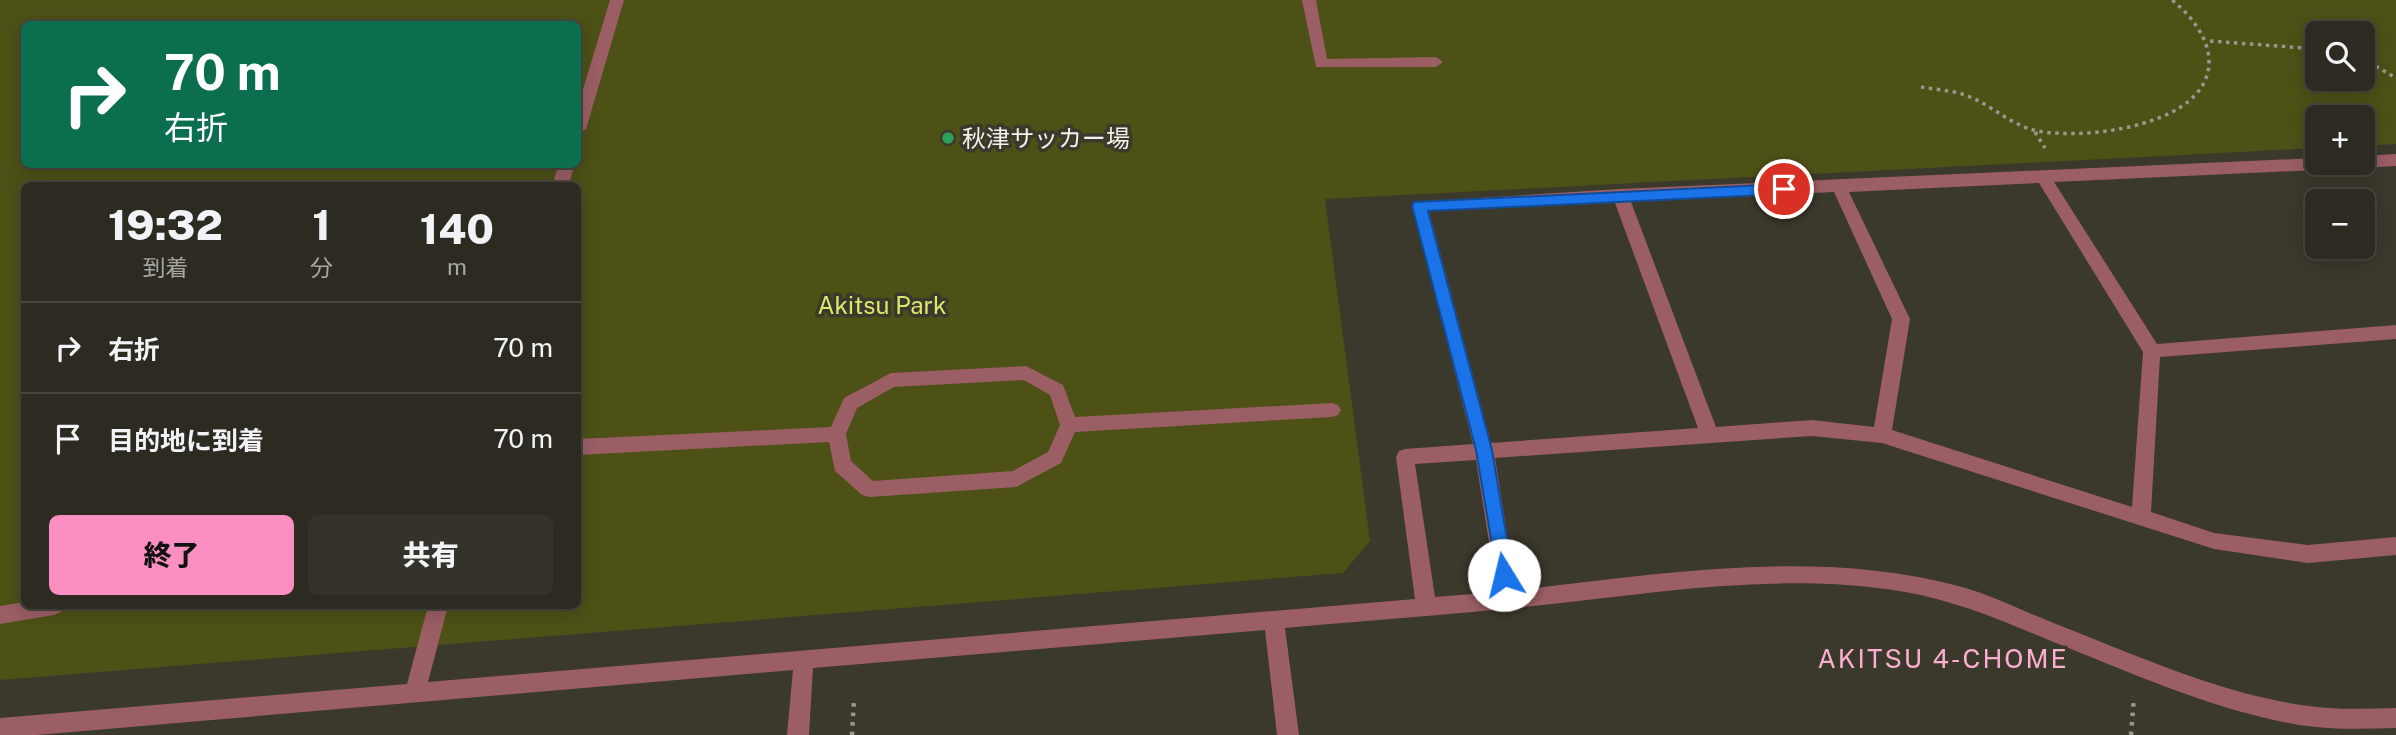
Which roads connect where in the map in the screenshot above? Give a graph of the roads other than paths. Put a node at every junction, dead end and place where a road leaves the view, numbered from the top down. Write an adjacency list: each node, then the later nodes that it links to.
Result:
1 (617, 0): 4 (street)
2 (1309, 0): 3 (street)
3 (1436, 62)
4 (581, 119)
5 (2396, 160): 6 (street)
6 (2375, 161)
7 (2305, 165): 8 (street)
8 (2043, 177): 9 (street); 12 (street)
9 (1839, 187): 10 (street); 17 (street)
10 (1620, 195): 15 (street); 19 (street)
11 (2396, 332): 12 (street)
12 (2152, 351): 20 (street)
13 (1332, 410): 14 (street)
14 (1069, 425): 16 (street); 16 (street)
15 (1709, 433): 17 (street); 19 (street)
16 (836, 434): 18 (street)
17 (1881, 435): 20 (street)
18 (581, 447)
19 (1484, 450): 22 (street); 23 (street)
20 (2141, 517): 21 (street)
21 (2396, 546)
22 (1508, 600): 23 (street); 31 (street)
23 (1426, 606): 27 (street)
24 (36, 609): 26 (street)
25 (437, 609): 29 (street)
26 (0, 615)
27 (1274, 620): 28 (street); 34 (street)
28 (804, 658): 29 (street); 33 (street)
29 (414, 695): 32 (street)
30 (2396, 718): 31 (street)
31 (2320, 727)
32 (0, 728)
33 (798, 735)
34 (1288, 735)

